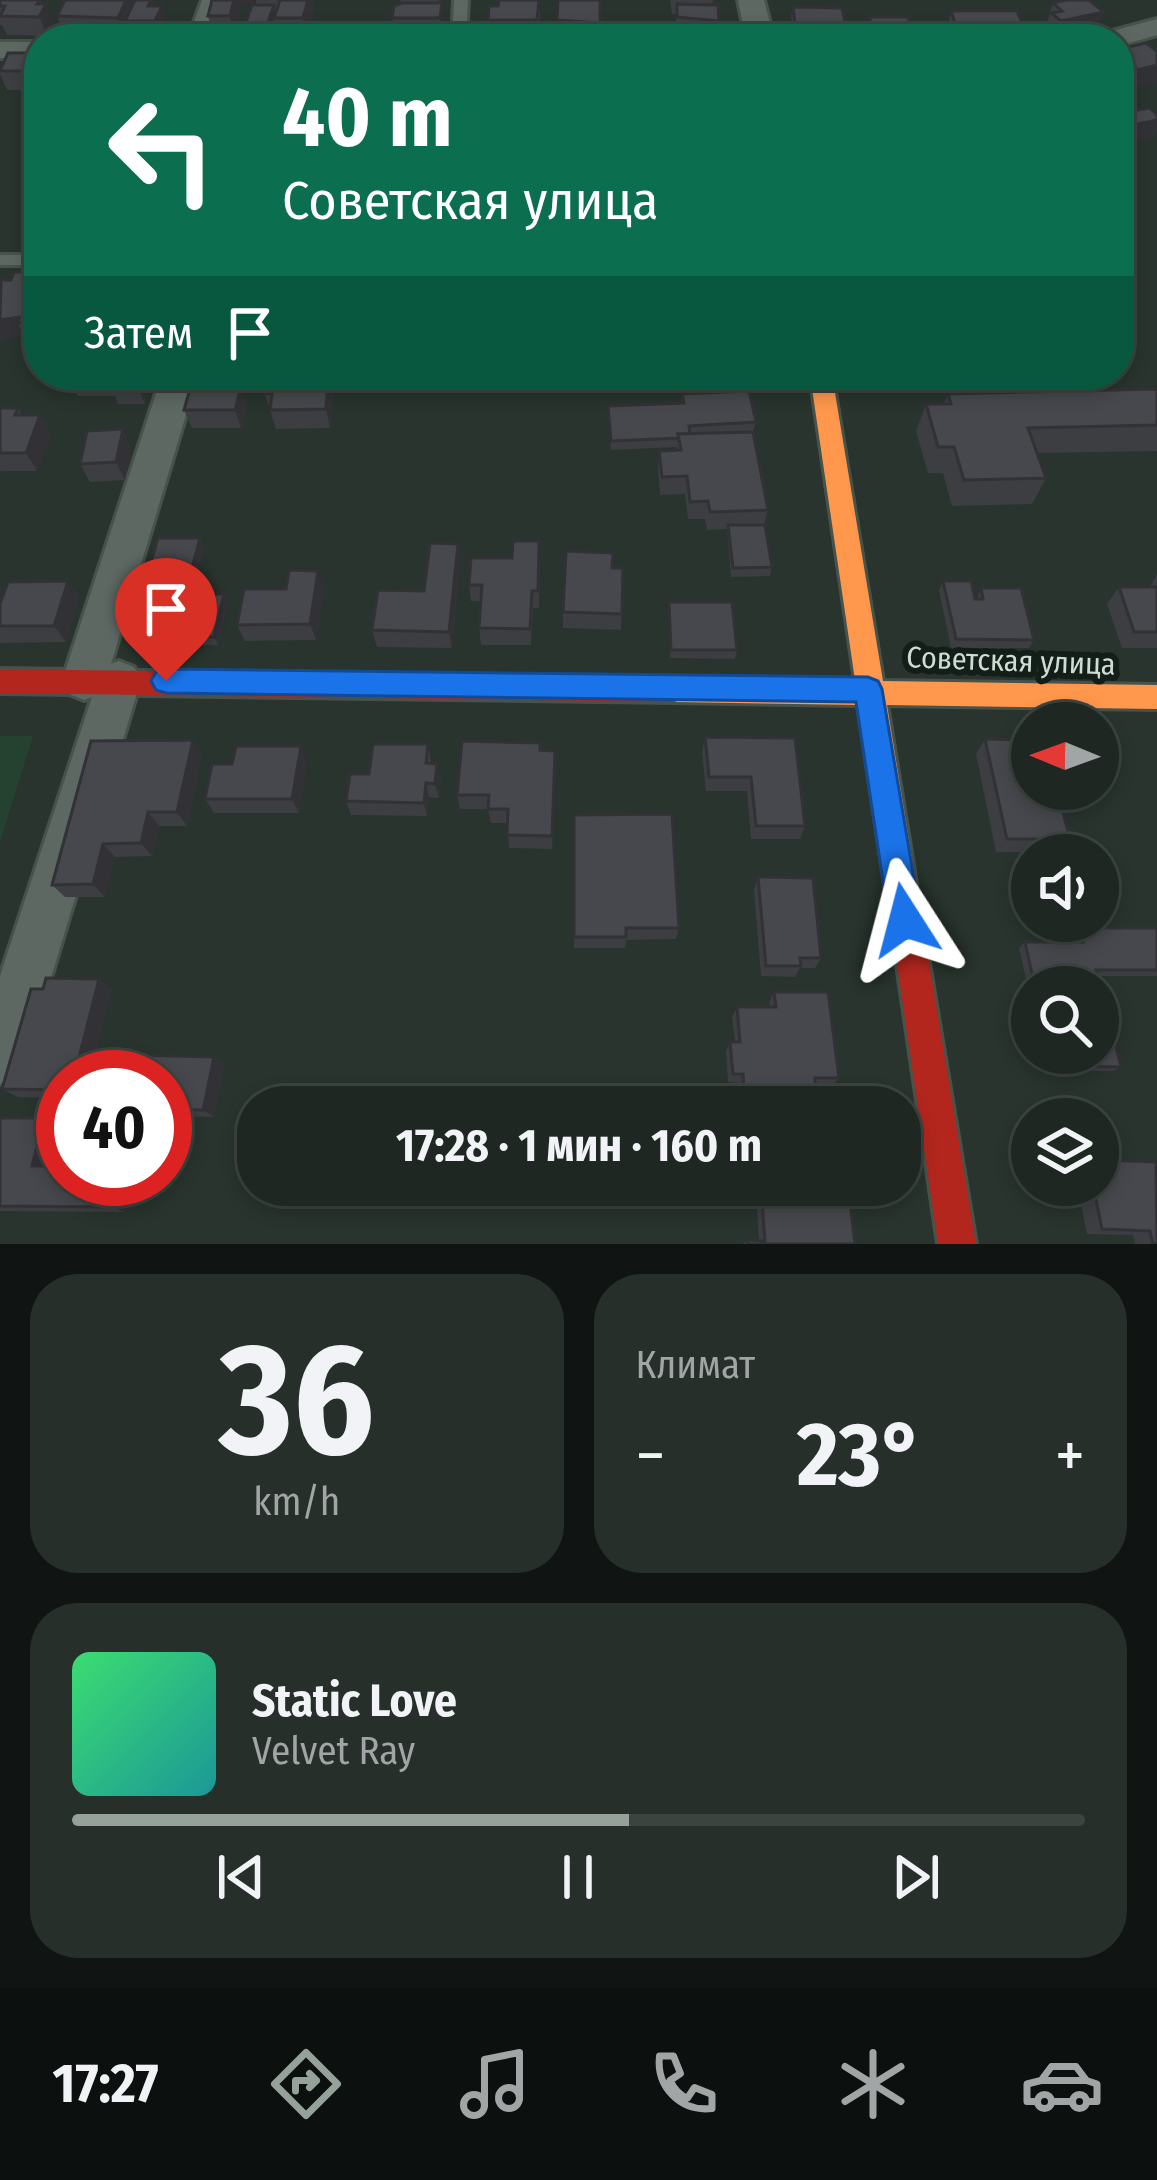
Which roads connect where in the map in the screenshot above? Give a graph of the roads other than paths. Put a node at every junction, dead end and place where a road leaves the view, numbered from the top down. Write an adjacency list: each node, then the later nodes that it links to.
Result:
1 (176, 390): 4 (street)
2 (823, 390): 5 (street)
3 (0, 681): 4 (street, Советская улица)
4 (101, 681): 5 (street, Советская улица); 7 (street)
5 (868, 689): 6 (street, Советская улица); 8 (street)
6 (1157, 697)
7 (0, 1057)
8 (957, 1244)

